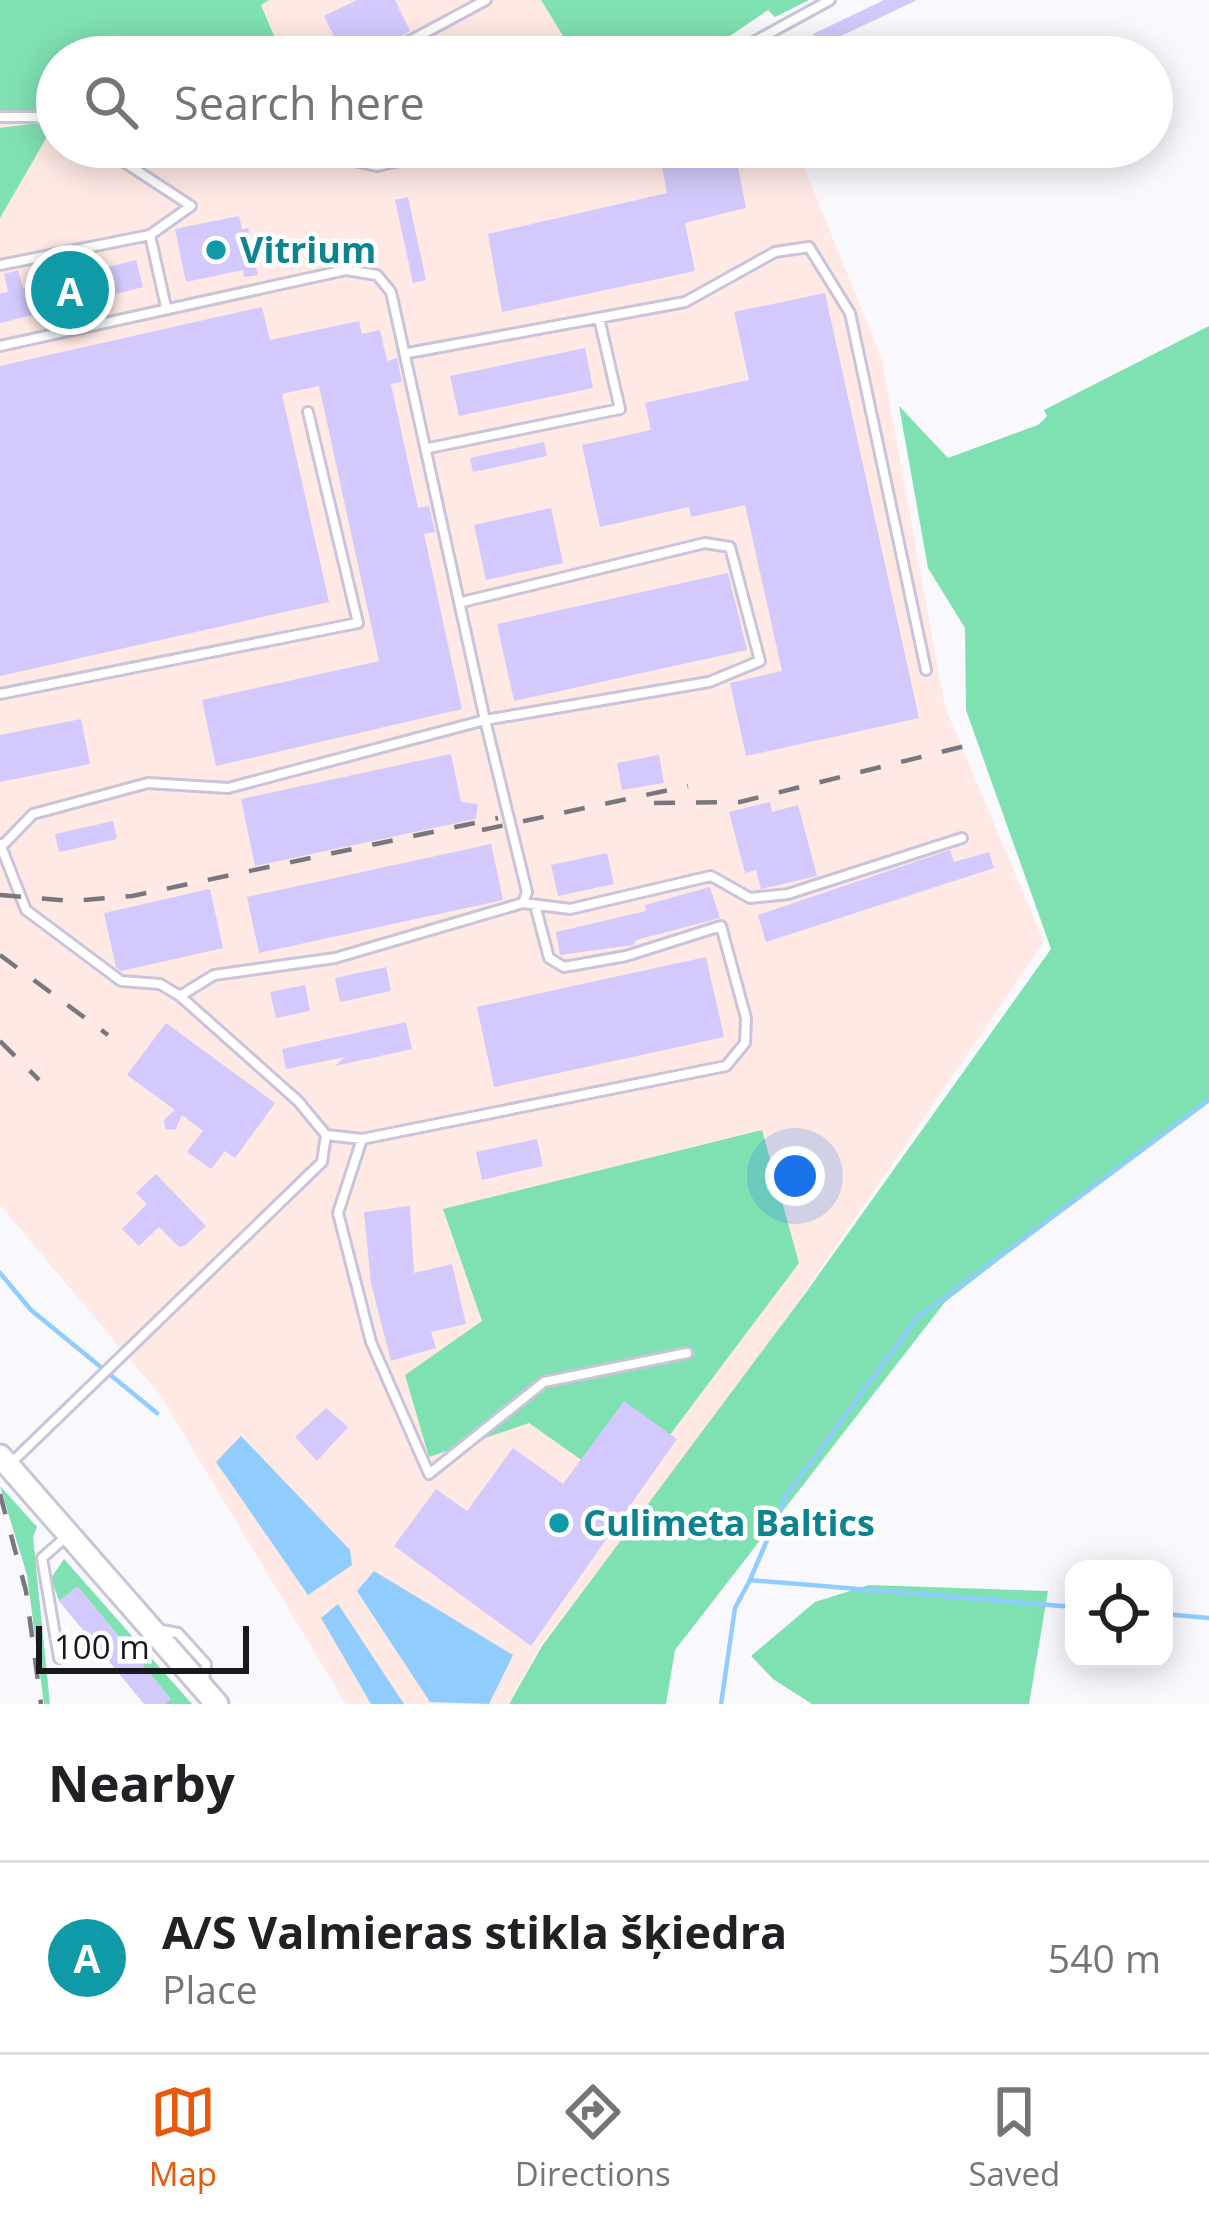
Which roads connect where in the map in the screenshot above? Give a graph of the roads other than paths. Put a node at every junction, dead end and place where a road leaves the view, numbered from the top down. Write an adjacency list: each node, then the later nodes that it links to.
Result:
1 (486, 0): 3 (lane)
2 (824, 1): 4 (lane)
3 (419, 36)
4 (763, 36)
5 (0, 117): 6 (lane)
6 (36, 117)
7 (138, 168): 8 (lane)
8 (150, 235): 9 (lane); 10 (lane)
9 (0, 265)
10 (166, 307): 12 (lane); 13 (lane)
11 (598, 318): 13 (lane); 15 (lane); 17 (lane)
12 (0, 346)
13 (408, 353): 15 (lane)
14 (308, 412): 18 (lane)
15 (429, 448): 16 (lane)
16 (462, 602): 19 (lane); 19 (lane)
17 (926, 670)
18 (0, 694)
19 (485, 720): 21 (lane); 22 (lane)
20 (962, 838): 23 (lane)
21 (2, 844): 24 (lane)
22 (523, 903): 23 (lane); 24 (lane)
23 (535, 905): 26 (lane)
24 (180, 996): 25 (lane)
25 (326, 1136): 26 (lane); 28 (lane)
26 (362, 1139): 27 (lane)
27 (687, 1353)
28 (4, 1461): 29 (main road)
29 (68, 1535): 30 (lane); 31 (main road)
30 (59, 1658)
31 (210, 1696)

